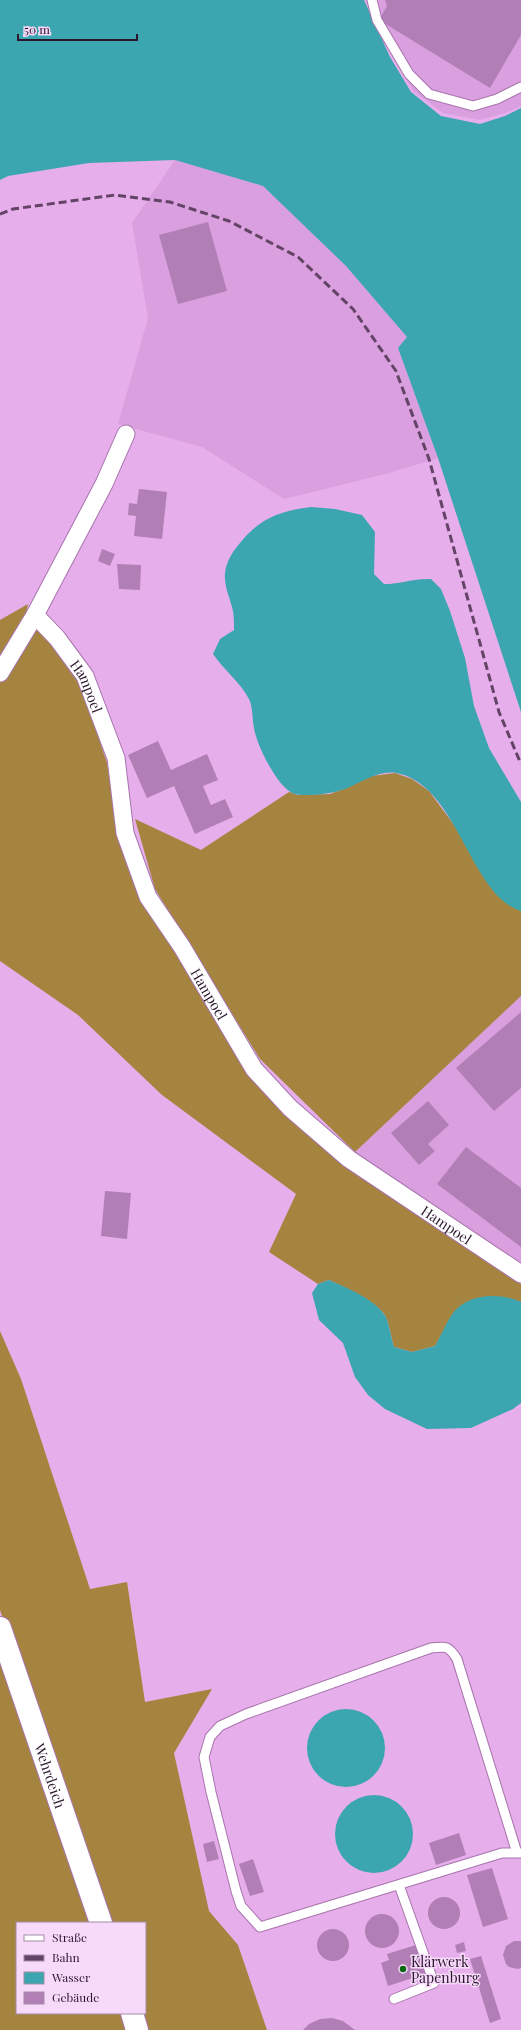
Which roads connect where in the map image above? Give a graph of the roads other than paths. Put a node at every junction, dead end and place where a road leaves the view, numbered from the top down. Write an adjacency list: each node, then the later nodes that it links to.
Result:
1 (372, 0): 2 (lane)
2 (521, 87)
3 (126, 434): 4 (street)
4 (34, 615): 5 (street); 6 (street, Hampoel)
5 (0, 673)
6 (521, 1274)
7 (0, 1628): 10 (street, Wehrdeich)
8 (519, 1853): 9 (lane); 9 (lane)
9 (399, 1885): 11 (lane)
10 (101, 1922)
11 (394, 1999)
12 (132, 2014): 13 (street)
13 (138, 2030)

